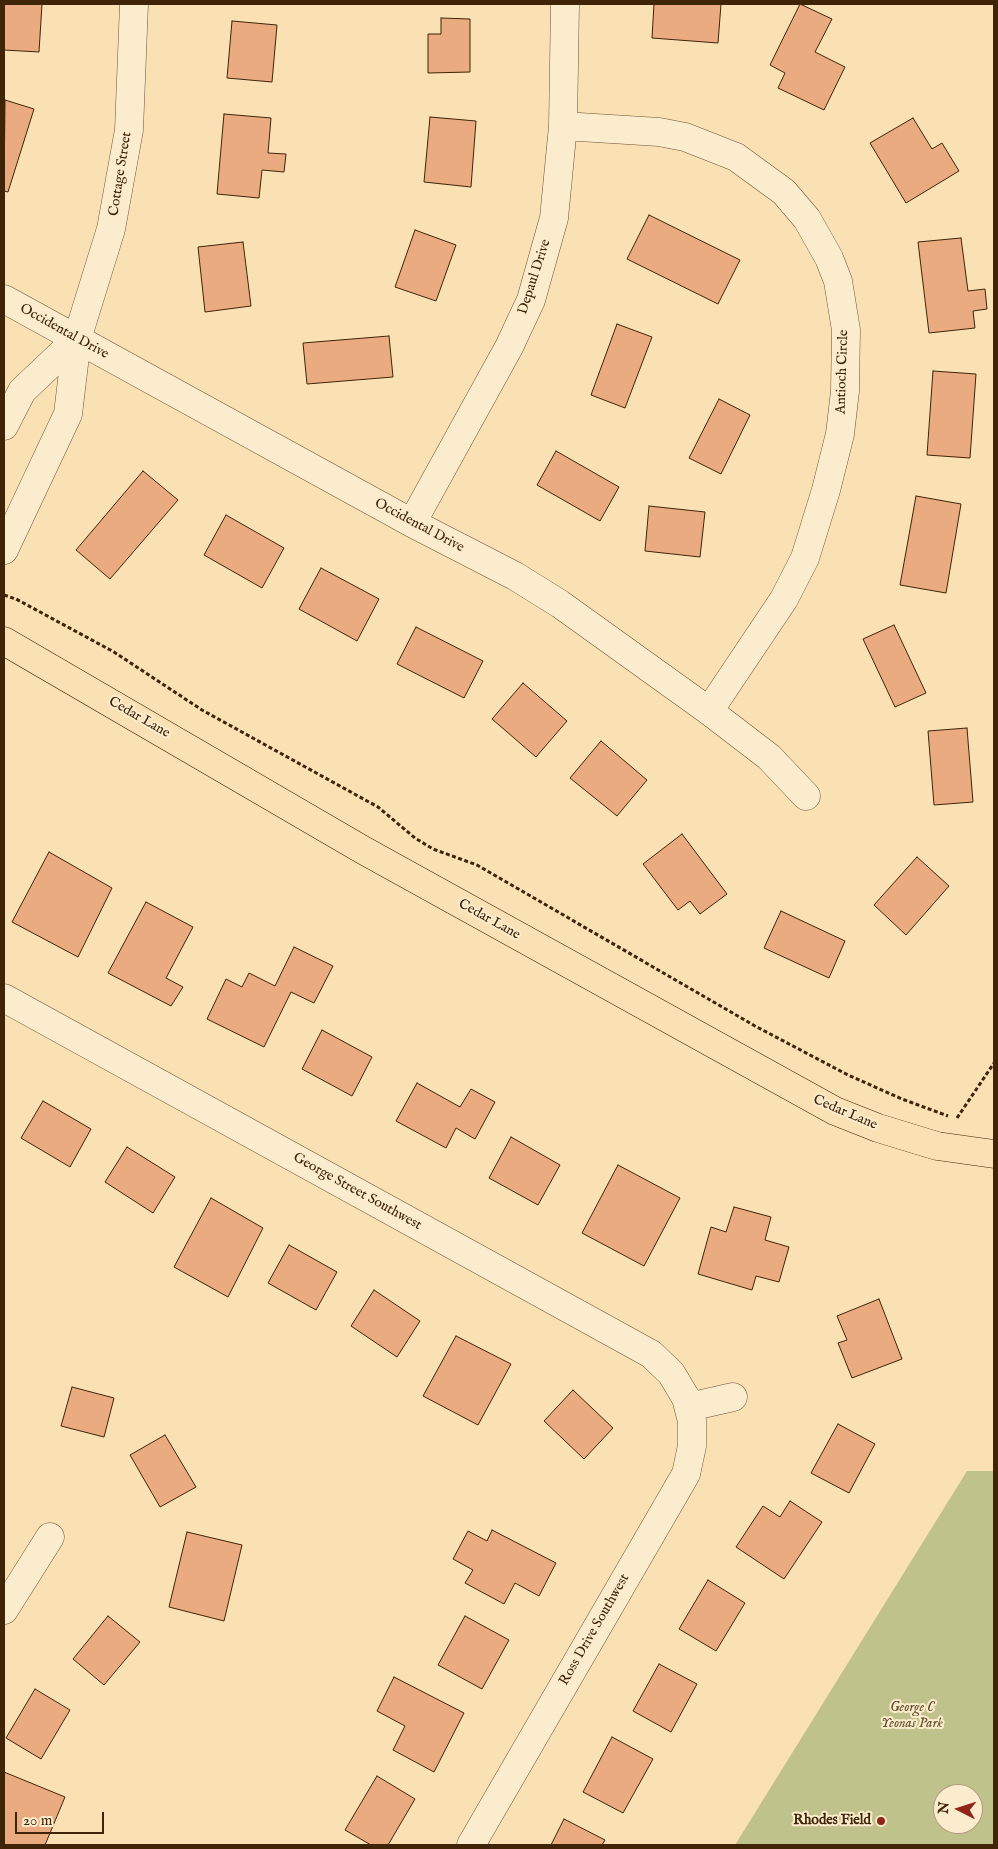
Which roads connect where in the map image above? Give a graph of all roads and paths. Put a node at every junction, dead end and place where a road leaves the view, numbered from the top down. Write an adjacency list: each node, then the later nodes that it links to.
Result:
1 (134, 4): 5 (street, Cottage Street)
2 (565, 4): 3 (street, Depaul Drive)
3 (563, 126): 7 (street, Depaul Drive); 11 (street, Antioch Circle)
4 (4, 299): 5 (street, Occidental Drive)
5 (77, 339): 6 (street, Cottage Street); 7 (street, Occidental Drive); 8 (street, Cottage Street)
6 (4, 426)
7 (412, 523): 11 (street, Occidental Drive)
8 (4, 550)
9 (4, 595): 15 (path)
10 (4, 641): 17 (main road, Cedar Lane)
11 (709, 711): 12 (street, Occidental Drive)
12 (806, 796)
13 (4, 998): 19 (street, George Street Southwest)
14 (994, 1063): 15 (path)
15 (957, 1118): 16 (path)
16 (967, 1120)
17 (985, 1153)
18 (733, 1397): 19 (street)
19 (689, 1408): 22 (street, Ross Drive Southwest)
20 (50, 1537): 21 (street)
21 (4, 1610)
22 (471, 1845)

